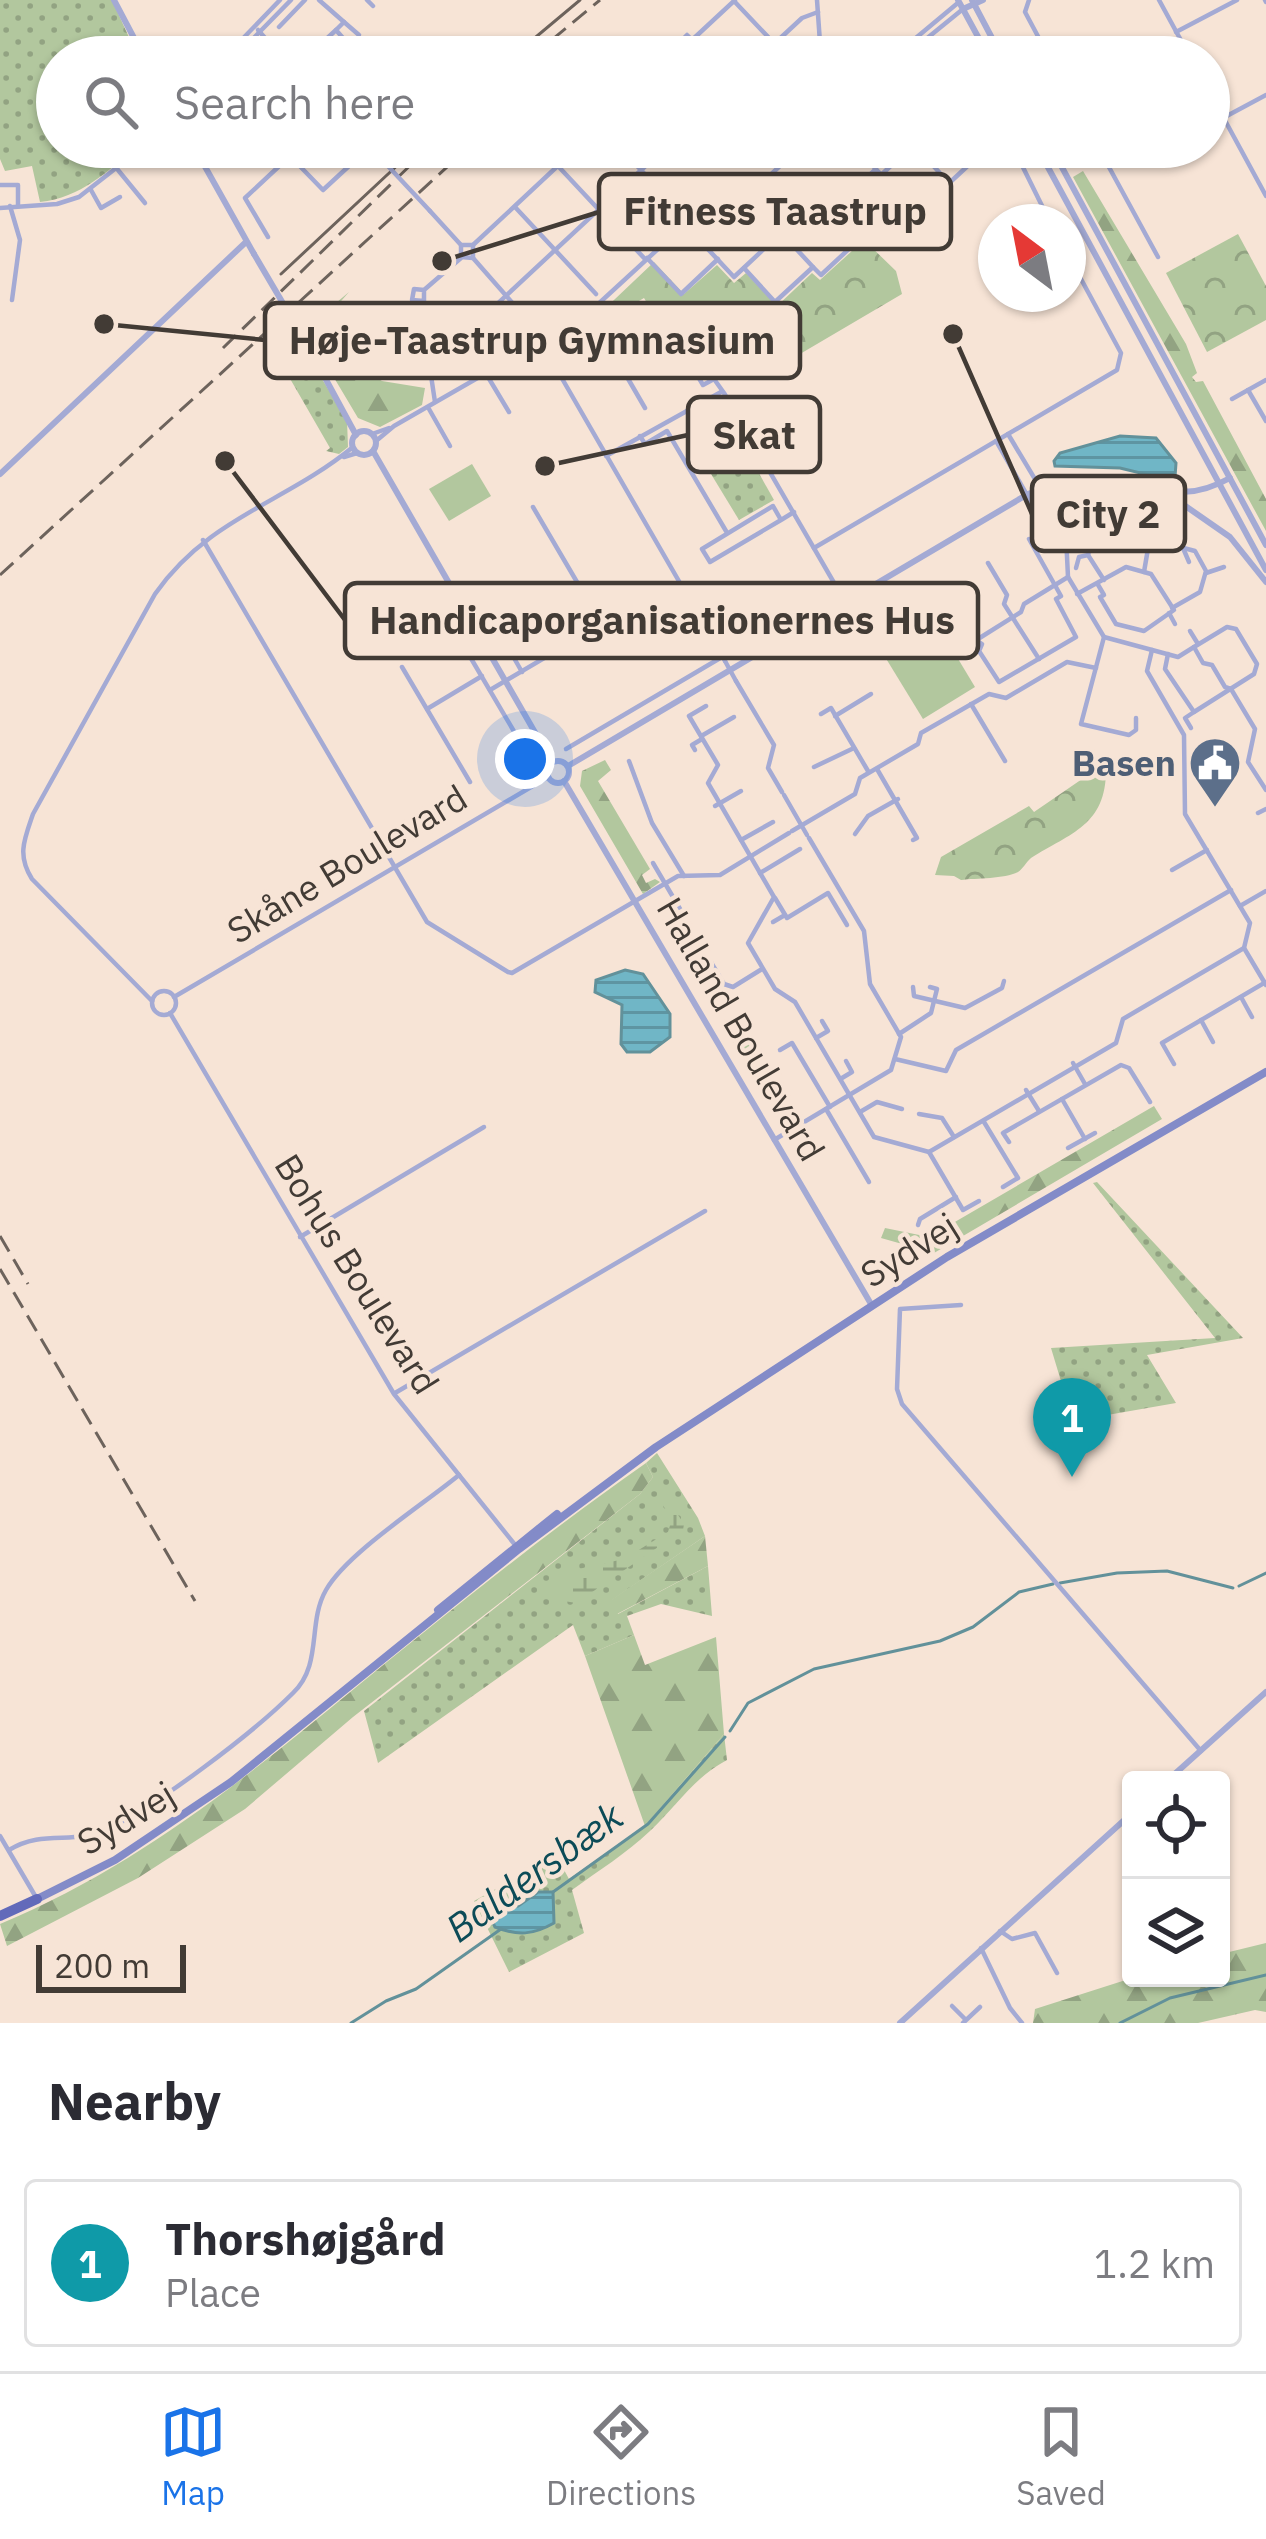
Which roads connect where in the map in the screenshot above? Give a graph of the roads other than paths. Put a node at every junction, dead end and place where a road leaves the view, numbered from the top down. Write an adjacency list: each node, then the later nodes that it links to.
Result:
1 (114, 0): 20 (street)
2 (280, 0): 16 (street)
3 (291, 0): 16 (street)
4 (305, 0): 15 (street)
5 (320, 0): 14 (street)
6 (735, 0): 26 (street); 27 (street)
7 (817, 0): 13 (street)
8 (983, 0): 12 (street)
9 (1029, 0): 34 (street)
10 (1159, 0): 18 (street)
11 (1237, 0): 18 (street)
12 (965, 3): 30 (street); 31 (street); 32 (street); 33 (street)
13 (818, 12): 28 (street); 29 (street)
14 (344, 22): 17 (street); 19 (street)
15 (279, 27)
16 (257, 29): 21 (street); 22 (street); 23 (street)
17 (335, 30): 24 (street); 25 (street)
18 (1176, 32): 35 (street)
19 (359, 35)
20 (133, 36)
21 (249, 36)
22 (252, 36)
23 (263, 36)
24 (329, 36)
25 (341, 36)
26 (700, 36)
27 (768, 36)
28 (783, 36)
29 (820, 36)
30 (921, 36)
31 (928, 36)
32 (979, 36)
33 (988, 36)
34 (1038, 36)
35 (1178, 36)
36 (1266, 95): 37 (street)
37 (1230, 114)
38 (1230, 131): 61 (street)
39 (117, 168): 60 (street); 65 (street)
40 (204, 168): 77 (street)
41 (277, 168): 75 (street)
42 (302, 168): 43 (street)
43 (347, 168)
44 (389, 168): 79 (street, bridge)
45 (556, 168): 69 (street)
46 (560, 168): 70 (street)
47 (779, 168): 63 (street)
48 (875, 168): 57 (street)
49 (884, 168): 57 (street)
50 (935, 168): 58 (street)
51 (965, 168): 58 (street)
52 (1021, 168): 67 (street)
53 (1048, 168): 117 (street)
54 (1062, 168): 116 (street)
55 (1110, 168): 83 (street)
56 (641, 170): 70 (street); 71 (street)
57 (879, 172): 64 (street); 66 (street)
58 (950, 183): 66 (street)
59 (0, 185): 68 (street)
60 (91, 190): 62 (street); 68 (street)
61 (1266, 196)
62 (120, 197)
63 (748, 197): 72 (street); 74 (street)
64 (835, 201): 73 (street); 76 (street)
65 (145, 203)
66 (908, 203): 73 (street)
67 (1040, 204)
68 (6, 205): 92 (street)
69 (515, 207): 78 (street); 80 (street)
70 (599, 210): 80 (street); 84 (street)
71 (681, 212)
72 (781, 233): 76 (street); 87 (street)
73 (866, 233): 86 (street)
74 (702, 235): 84 (street); 85 (street)
75 (268, 237)
76 (788, 240): 86 (street)
77 (247, 242): 108 (street, bridge); 115 (street)
78 (473, 244): 79 (street); 82 (street)
79 (461, 245): 81 (street)
80 (556, 250): 90 (street); 91 (street)
81 (461, 257): 82 (street); 89 (street)
82 (473, 257): 91 (street)
83 (1158, 257)
84 (646, 259): 85 (street); 95 (street)
85 (718, 260): 87 (street)
86 (813, 267): 87 (street)
87 (744, 268)
88 (1086, 288): 107 (street)
89 (424, 290): 93 (street); 93 (street)
90 (596, 293)
91 (507, 295): 95 (street); 96 (street)
92 (12, 301)
93 (420, 303): 96 (street)
94 (599, 322): 97 (street)
95 (540, 342): 98 (street); 114 (street)
96 (425, 355): 103 (street)
97 (619, 356): 101 (street); 104 (street)
98 (485, 372): 103 (street); 105 (street)
99 (1266, 380): 100 (street)
100 (1249, 390): 102 (street); 106 (street)
101 (722, 392): 109 (street); 123 (street)
102 (1232, 399)
103 (431, 404): 108 (street); 111 (street)
104 (645, 408)
105 (509, 412)
106 (1266, 421)
107 (1008, 434): 110 (street); 118 (street)
108 (367, 436): 112 (street); 113 (street)
109 (640, 436): 114 (street); 129 (street)
110 (996, 441): 119 (street); 134 (street)
111 (450, 446)
112 (355, 450): 113 (street); 131 (street)
113 (371, 453): 171 (street)
114 (606, 456): 164 (street)
115 (0, 474)
116 (1230, 478): 117 (street); 133 (street)
117 (1220, 483): 120 (street); 141 (street)
118 (1041, 489): 119 (street); 120 (street); 126 (street)
119 (1026, 490): 126 (street); 150 (street)
120 (1168, 494): 146 (street)
121 (1117, 506): 124 (street)
122 (533, 507): 152 (street)
123 (794, 512): 125 (street); 134 (street)
124 (1119, 518): 128 (street); 136 (street)
125 (781, 520): 129 (street); 129 (street)
126 (1056, 520): 144 (street)
127 (1178, 526): 132 (street)
128 (1151, 531): 132 (street); 142 (street)
129 (727, 533)
130 (1029, 539): 147 (street)
131 (203, 540): 214 (street); 231 (street)
132 (1173, 540): 135 (street)
133 (1266, 545)
134 (814, 548): 150 (street)
135 (1184, 548): 137 (street); 143 (street)
136 (1088, 555): 140 (street); 145 (street)
137 (1190, 562)
138 (988, 563): 153 (street)
139 (1224, 567): 143 (street)
140 (1076, 568)
141 (1266, 570)
142 (1144, 572): 145 (street); 151 (street)
143 (1206, 572): 151 (street)
144 (1068, 577): 147 (street); 149 (street)
145 (1100, 581): 149 (street); 151 (street)
146 (1266, 582)
147 (1054, 585): 153 (street); 165 (street)
148 (943, 587): 159 (street)
149 (1077, 594): 157 (street)
150 (846, 603): 192 (street)
151 (1170, 610): 154 (street)
152 (594, 611): 163 (street); 169 (street)
153 (1012, 617): 159 (street); 165 (street)
154 (1175, 624)
155 (495, 625): 163 (street)
156 (1190, 631): 160 (street)
157 (1104, 637): 161 (street); 168 (street)
158 (459, 638): 170 (street)
159 (977, 640): 165 (street)
160 (1196, 646): 162 (street); 172 (street); 172 (street)
161 (1152, 650): 162 (street); 210 (street)
162 (1172, 655): 166 (street); 178 (street)
163 (514, 658): 169 (street)
164 (723, 659): 187 (street); 205 (street, bridge)
165 (1039, 659)
166 (1174, 665)
167 (402, 667): 177 (street)
168 (1096, 668): 175 (street); 182 (street)
169 (522, 671): 171 (street)
170 (482, 676): 173 (street); 177 (street)
171 (505, 682): 173 (street); 190 (street)
172 (1229, 688): 178 (street); 198 (street)
173 (490, 690): 185 (street)
174 (872, 694): 180 (street)
175 (971, 704): 189 (street); 194 (street)
176 (706, 706): 184 (street)
177 (427, 709): 197 (street)
178 (1194, 712): 183 (street)
179 (821, 714): 180 (street)
180 (835, 716): 186 (street)
181 (734, 717): 184 (street)
182 (1136, 718)
183 (1191, 728)
184 (702, 737): 188 (street); 201 (street)
185 (522, 745)
186 (854, 748): 193 (street); 194 (street)
187 (566, 749)
188 (695, 750)
189 (1005, 760)
190 (552, 761): 192 (street); 195 (street)
191 (628, 761): 216 (street)
192 (568, 766): 196 (street)
193 (814, 767)
194 (873, 771): 200 (street); 205 (street)
195 (548, 777): 196 (street); 214 (street, Skåne Boulevard)
196 (564, 781): 222 (street, Halland Boulevard)
197 (470, 782)
198 (1266, 790)
199 (741, 791): 201 (street)
200 (897, 800): 206 (street); 207 (street)
201 (717, 804): 208 (street)
202 (1266, 809): 203 (street)
203 (1258, 813)
204 (773, 821): 208 (street)
205 (802, 825): 211 (street); 245 (street)
206 (855, 834)
207 (913, 840)
208 (741, 841): 211 (street)
209 (800, 849): 215 (street)
210 (1207, 850): 213 (street); 219 (street)
211 (751, 856): 215 (street); 216 (street)
212 (653, 863): 218 (street)
213 (1174, 866)
214 (395, 868): 222 (street); 237 (street, Skåne Boulevard)
215 (760, 873): 221 (street)
216 (684, 876): 218 (street)
217 (1254, 882): 220 (street)
218 (665, 884): 222 (street); 224 (street)
219 (1231, 890): 223 (street); 249 (street)
220 (1264, 892): 223 (street)
221 (774, 897): 225 (street); 230 (street)
222 (634, 902): 270 (street, Halland Boulevard)
223 (1240, 906): 228 (street)
224 (683, 914)
225 (785, 915): 226 (street); 227 (street)
226 (773, 922)
227 (847, 925)
228 (1244, 948): 233 (street); 252 (street)
229 (710, 959): 230 (street)
230 (763, 969): 246 (street)
231 (134, 980): 236 (street); 239 (street)
232 (1004, 981): 240 (street)
233 (1266, 983): 238 (street)
234 (913, 987): 240 (street)
235 (930, 987): 240 (street)
236 (157, 993): 237 (street); 239 (street)
237 (174, 997): 241 (street)
238 (1240, 997): 242 (street); 243 (street)
239 (152, 1001): 241 (street)
240 (934, 1002): 245 (street)
241 (170, 1013): 280 (street, Bohus Boulevard)
242 (1252, 1017)
243 (1201, 1020): 247 (street); 251 (street)
244 (822, 1022): 246 (street)
245 (899, 1034): 249 (street)
246 (816, 1038): 254 (street)
247 (1213, 1042)
248 (780, 1050): 260 (street)
249 (895, 1059): 257 (street)
250 (846, 1061): 254 (street)
251 (1174, 1064)
252 (1074, 1065): 255 (street); 256 (street)
253 (1266, 1072): 281 (main road, Sydvej)
254 (841, 1079): 257 (street)
255 (1085, 1084): 258 (street); 259 (street)
256 (1027, 1092): 263 (street); 265 (street)
257 (850, 1095): 260 (street); 262 (street)
258 (1062, 1099): 263 (street); 269 (street)
259 (1150, 1102)
260 (828, 1108): 270 (street); 274 (street)
261 (902, 1109): 262 (street)
262 (860, 1112): 273 (street)
263 (1039, 1112): 271 (street)
264 (919, 1114): 268 (street)
265 (982, 1119): 268 (street); 275 (street)
266 (484, 1127): 280 (street)
267 (1095, 1133): 269 (street)
268 (954, 1137): 273 (street)
269 (1085, 1139): 272 (street)
270 (774, 1140): 281 (street, Halland Boulevard)
271 (1009, 1142)
272 (1068, 1148)
273 (929, 1152): 276 (street)
274 (869, 1182)
275 (1003, 1187)
276 (956, 1197): 277 (street); 279 (street)
277 (979, 1201)
278 (705, 1211): 283 (street)
279 (918, 1225)
280 (300, 1237): 283 (street, Bohus Boulevard)
281 (872, 1304): 285 (main road, Sydvej)
282 (961, 1305): 287 (street)
283 (394, 1394): 284 (street, Bohus Boulevard)
284 (459, 1475): 285 (street, Bohus Boulevard); 291 (street)
285 (517, 1547): 292 (main road, Sydvej)
286 (1266, 1692): 287 (street)
287 (1201, 1751): 288 (street)
288 (1178, 1771)
289 (1122, 1822): 294 (street)
290 (0, 1836): 291 (street)
291 (9, 1850): 292 (street)
292 (37, 1899): 293 (highway)
293 (0, 1916)
294 (1000, 1931): 295 (street); 296 (street)
295 (981, 1948): 300 (street); 301 (street)
296 (1057, 1973)
297 (952, 2006): 299 (street)
298 (980, 2007): 299 (street)
299 (965, 2021)
300 (900, 2023)
301 (1022, 2023)

